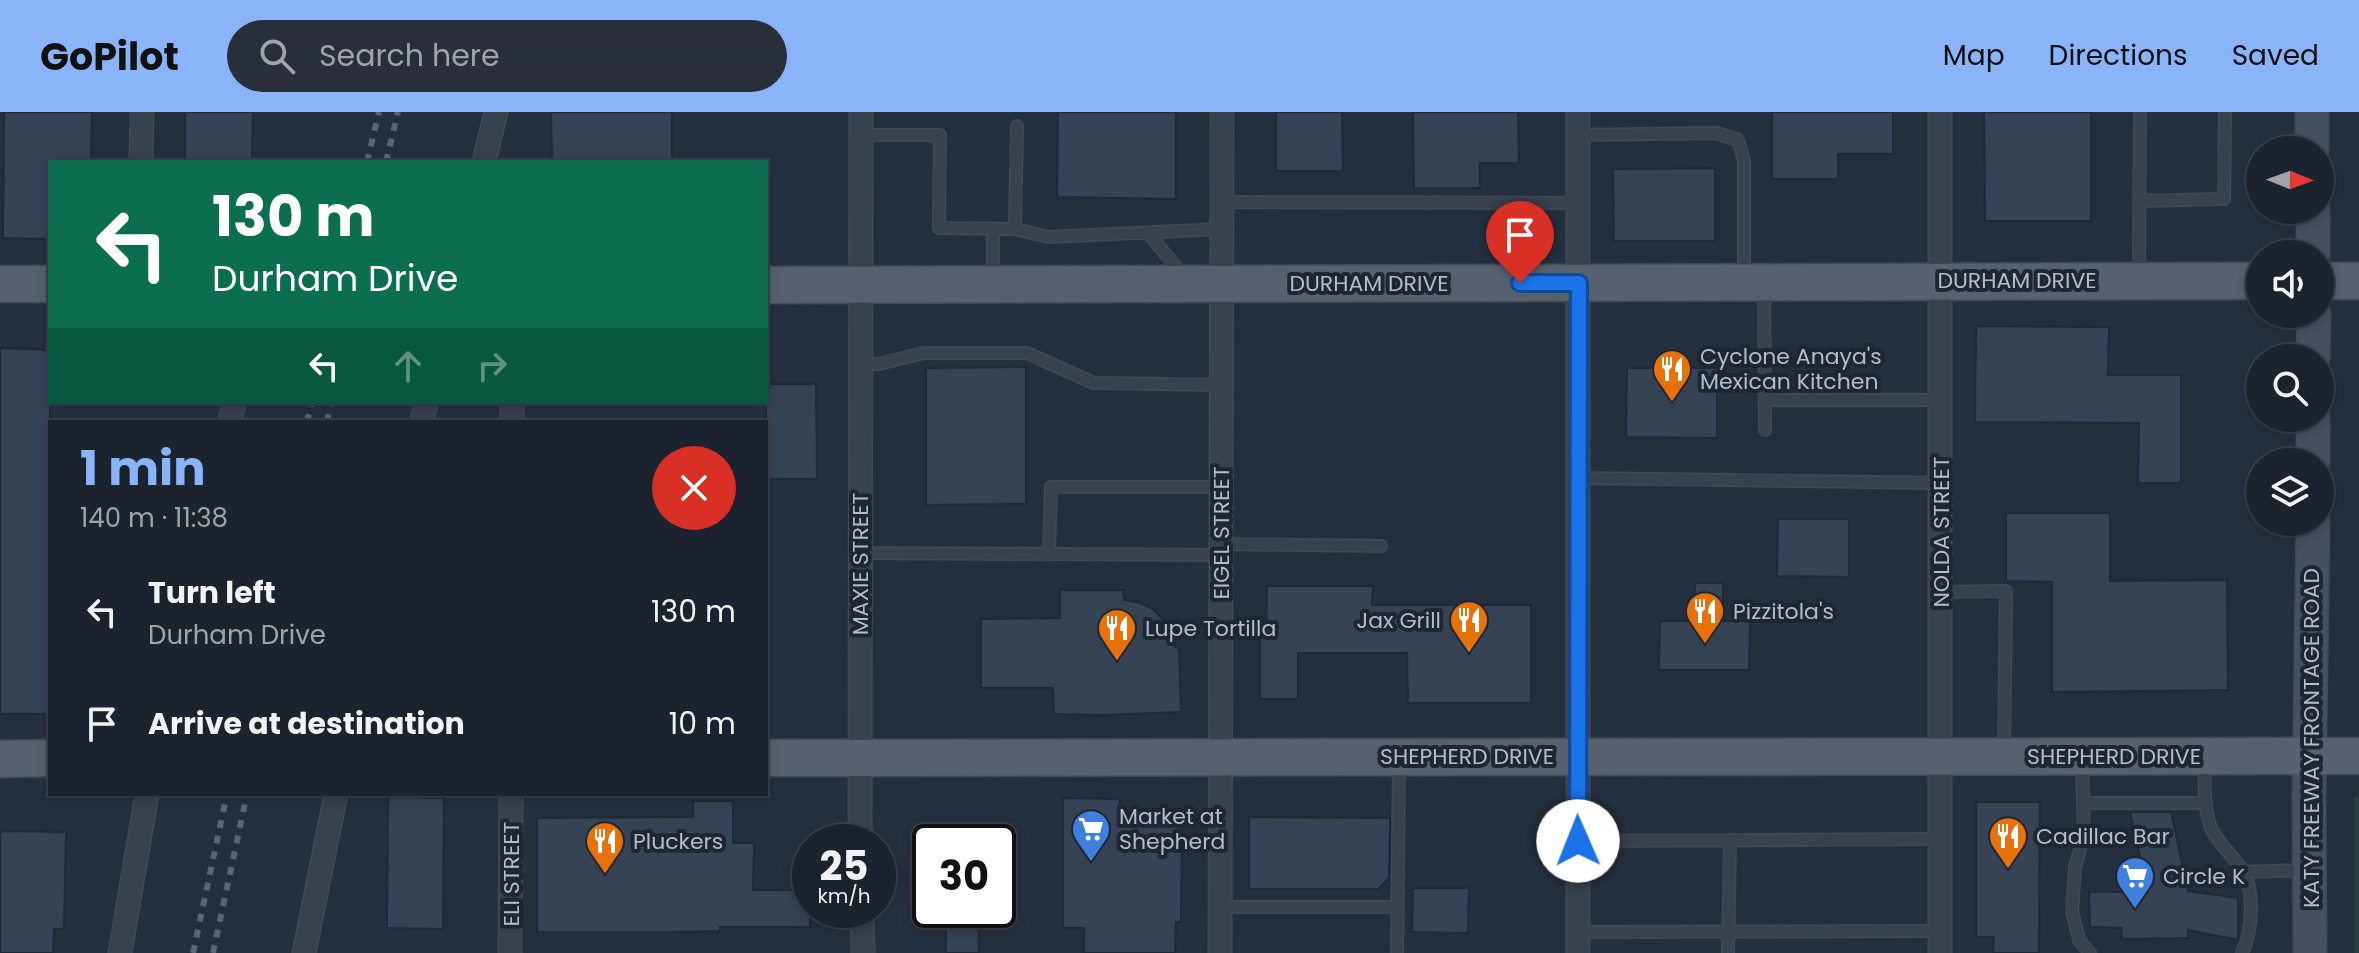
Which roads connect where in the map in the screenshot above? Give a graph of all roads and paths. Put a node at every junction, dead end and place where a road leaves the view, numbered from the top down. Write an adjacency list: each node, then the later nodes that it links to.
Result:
1 (142, 112): 14 (street)
2 (496, 112): 15 (street)
3 (861, 112): 11 (street, MAXIE STREET)
4 (1222, 112): 17 (street, EIGEL STREET)
5 (1578, 112): 12 (street)
6 (1940, 112): 23 (street, NOLDA STREET)
7 (2140, 112): 16 (lane)
8 (2225, 112): 16 (lane)
9 (2312, 112): 13 (main road)
10 (1017, 126): 20 (lane)
11 (861, 135): 19 (lane); 35 (street, MAXIE STREET)
12 (1578, 135): 18 (street); 25 (lane)
13 (2312, 136)
14 (141, 160)
15 (484, 160)
16 (2139, 201): 24 (lane)
17 (1222, 202): 18 (lane); 21 (street, EIGEL STREET)
18 (1579, 203): 29 (street)
19 (993, 229): 20 (lane); 34 (lane)
20 (1015, 229): 22 (lane)
21 (1222, 229): 22 (lane); 32 (street, EIGEL STREET)
22 (1149, 234): 32 (lane)
23 (1941, 280): 24 (main road, DURHAM DRIVE); 25 (main road, DURHAM DRIVE); 39 (street, NOLDA STREET)
24 (2139, 280): 26 (main road, DURHAM DRIVE)
25 (1754, 281): 29 (main road, DURHAM DRIVE); 38 (lane)
26 (2246, 281)
27 (2334, 281): 28 (main road)
28 (2359, 281)
29 (1579, 283): 32 (main road, DURHAM DRIVE); 41 (street)
30 (0, 284): 31 (main road)
31 (48, 284)
32 (1206, 284): 34 (main road, DURHAM DRIVE); 37 (street, EIGEL STREET)
33 (768, 285): 35 (main road, DURHAM DRIVE)
34 (993, 285): 35 (main road, DURHAM DRIVE)
35 (862, 286): 36 (street, MAXIE STREET)
36 (861, 364): 37 (lane); 47 (street, MAXIE STREET)
37 (1221, 385): 43 (street, EIGEL STREET)
38 (1765, 400): 39 (lane); 40 (lane)
39 (1941, 400): 42 (street, NOLDA STREET)
40 (1765, 430)
41 (1578, 478): 42 (lane); 52 (street)
42 (1941, 483): 49 (street, NOLDA STREET)
43 (1221, 487): 46 (street, EIGEL STREET); 48 (lane)
44 (2313, 536): 57 (main road, KATY FREEWAY FRONTAGE ROAD)
45 (1381, 546): 46 (lane)
46 (1221, 550): 48 (lane); 50 (street, EIGEL STREET)
47 (860, 553): 48 (lane); 59 (street, MAXIE STREET)
48 (1049, 554)
49 (1941, 592): 53 (street, NOLDA STREET); 54 (lane)
50 (1220, 756): 51 (main road, SHEPHERD DRIVE); 59 (main road, SHEPHERD DRIVE); 74 (street, EIGEL STREET)
51 (1399, 756): 52 (main road, SHEPHERD DRIVE); 75 (lane)
52 (1577, 756): 53 (main road, SHEPHERD DRIVE); 71 (street)
53 (1941, 756): 54 (main road, SHEPHERD DRIVE); 69 (street, NOLDA STREET)
54 (2004, 756): 55 (main road, SHEPHERD DRIVE)
55 (2082, 756): 56 (main road, SHEPHERD DRIVE); 66 (lane)
56 (2204, 756): 57 (main road, SHEPHERD DRIVE); 67 (lane)
57 (2311, 756): 58 (main road, SHEPHERD DRIVE); 72 (main road, KATY FREEWAY FRONTAGE ROAD)
58 (2359, 756)
59 (860, 757): 61 (main road, SHEPHERD DRIVE); 68 (street, MAXIE STREET)
60 (48, 758): 62 (main road)
61 (768, 758)
62 (0, 759)
63 (147, 796): 80 (street)
64 (336, 796): 81 (street)
65 (511, 796): 82 (street, ELI STREET)
66 (2083, 803): 67 (lane); 87 (lane)
67 (2206, 803): 73 (lane)
68 (860, 824)
69 (1940, 839): 70 (lane); 79 (street, NOLDA STREET)
70 (1730, 840): 71 (lane); 77 (lane)
71 (1578, 841): 78 (street)
72 (2311, 870): 73 (lane); 89 (main road, KATY FREEWAY FRONTAGE ROAD)
73 (2244, 872): 88 (lane)
74 (1220, 907): 75 (lane); 84 (street, EIGEL STREET)
75 (1397, 907): 85 (lane)
76 (862, 928): 83 (street)
77 (1729, 931): 78 (lane); 79 (lane); 86 (lane)
78 (1578, 942)
79 (1940, 942)
80 (120, 953)
81 (304, 953)
82 (510, 953)
83 (863, 953)
84 (1220, 953)
85 (1397, 953)
86 (1728, 953)
87 (2090, 953)
88 (2242, 953)
89 (2310, 953)

